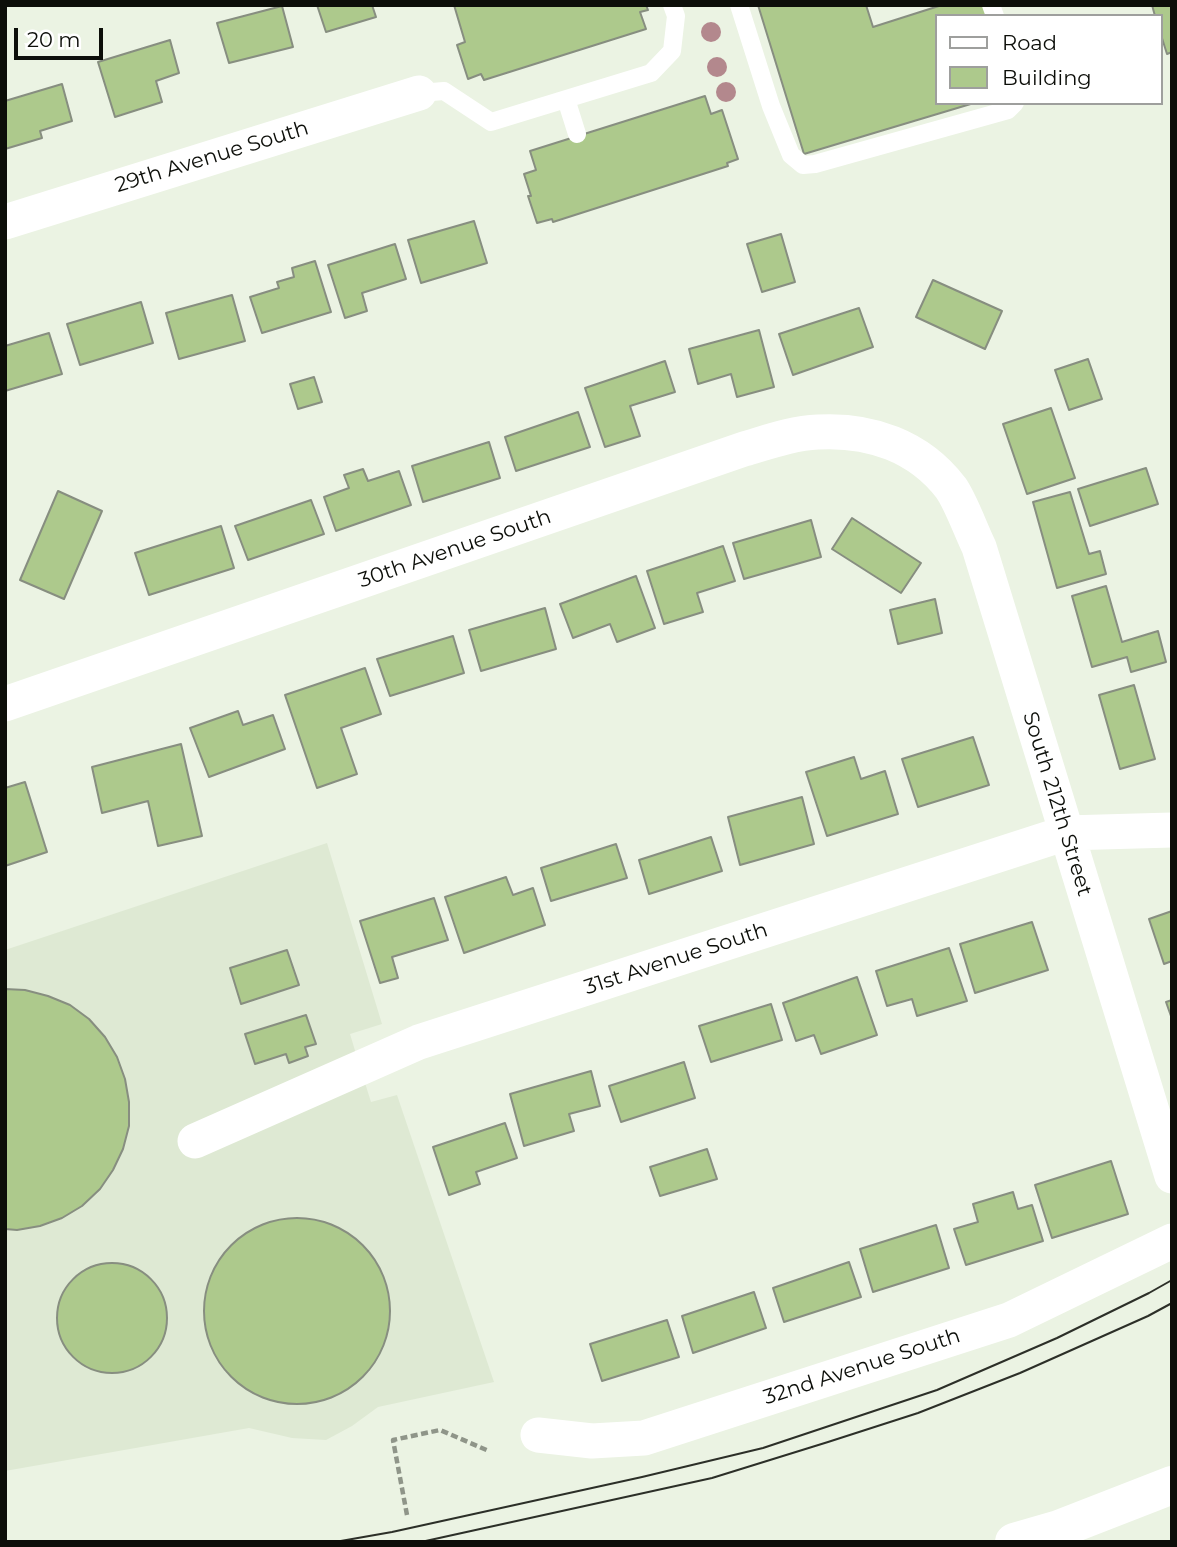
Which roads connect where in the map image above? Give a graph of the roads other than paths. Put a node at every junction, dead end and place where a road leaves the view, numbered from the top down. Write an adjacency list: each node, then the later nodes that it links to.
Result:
1 (672, 5): 4 (lane)
2 (739, 5): 5 (lane)
3 (419, 93): 4 (lane); 7 (street, 29th Avenue South)
4 (566, 99): 6 (lane)
5 (1013, 105)
6 (578, 134)
7 (5, 222)
8 (909, 450): 9 (street, 30th Avenue South); 11 (street, South 212th Street)
9 (5, 704)
10 (1172, 830): 11 (street, 31st Avenue South)
11 (1066, 833): 12 (street, 31st Avenue South); 13 (street, South 212th Street)
12 (195, 1141)
13 (1172, 1177)
14 (1172, 1241): 15 (street, 32nd Avenue South)
15 (538, 1434)
16 (1172, 1485): 17 (highway)
17 (1014, 1542)

